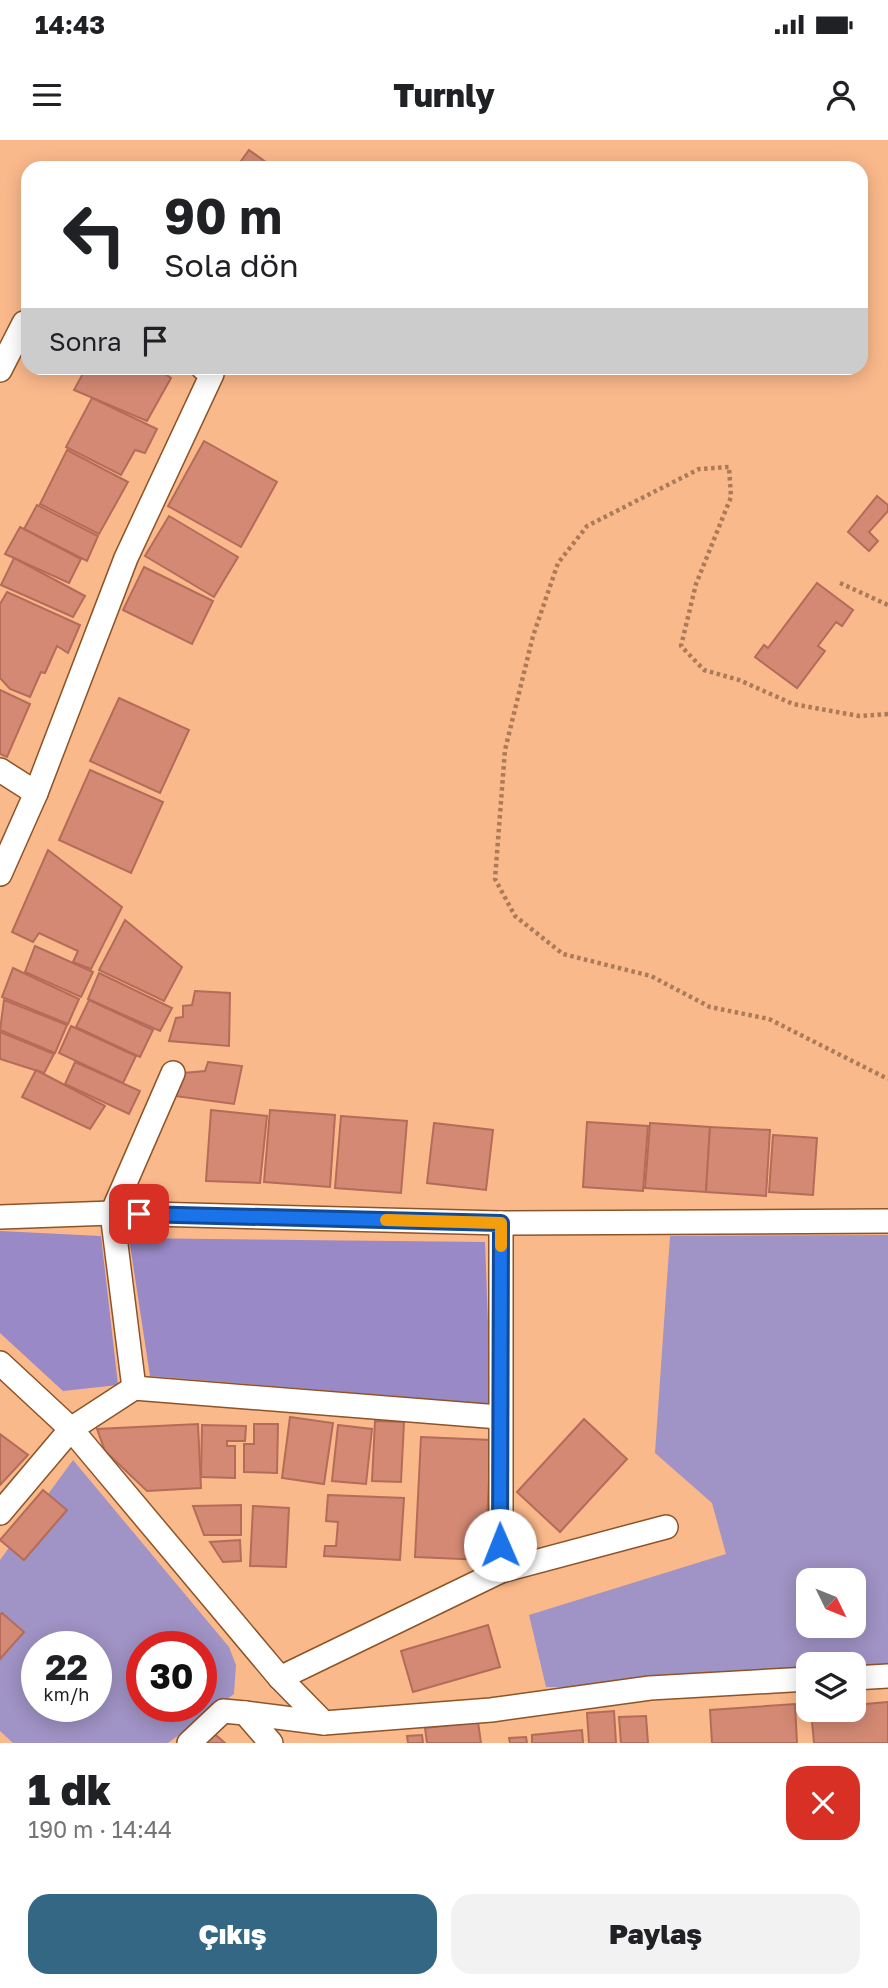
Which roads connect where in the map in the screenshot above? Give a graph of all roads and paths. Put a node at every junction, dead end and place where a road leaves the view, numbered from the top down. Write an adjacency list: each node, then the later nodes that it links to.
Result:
1 (21, 329): 2 (street)
2 (0, 370)
3 (212, 375): 8 (street)
4 (840, 583): 5 (path)
5 (888, 605)
6 (888, 713): 11 (path)
7 (0, 770): 8 (street)
8 (36, 793): 9 (street)
9 (0, 874)
10 (173, 1073): 12 (street)
11 (888, 1079)
12 (112, 1213): 13 (street); 15 (street); 17 (street)
13 (0, 1217)
14 (888, 1221): 15 (street)
15 (501, 1223): 18 (street)
16 (0, 1363): 19 (street)
17 (134, 1388): 18 (street); 19 (street)
18 (499, 1417): 22 (street)
19 (71, 1429): 20 (street); 25 (street)
20 (0, 1513)
21 (666, 1527): 22 (street)
22 (501, 1571): 25 (street)
23 (888, 1676): 24 (street)
24 (866, 1677)
25 (280, 1678): 28 (street)
26 (796, 1680): 28 (street)
27 (245, 1713): 28 (street); 29 (street); 30 (street)
28 (324, 1723)
29 (190, 1743)
30 (271, 1743)

